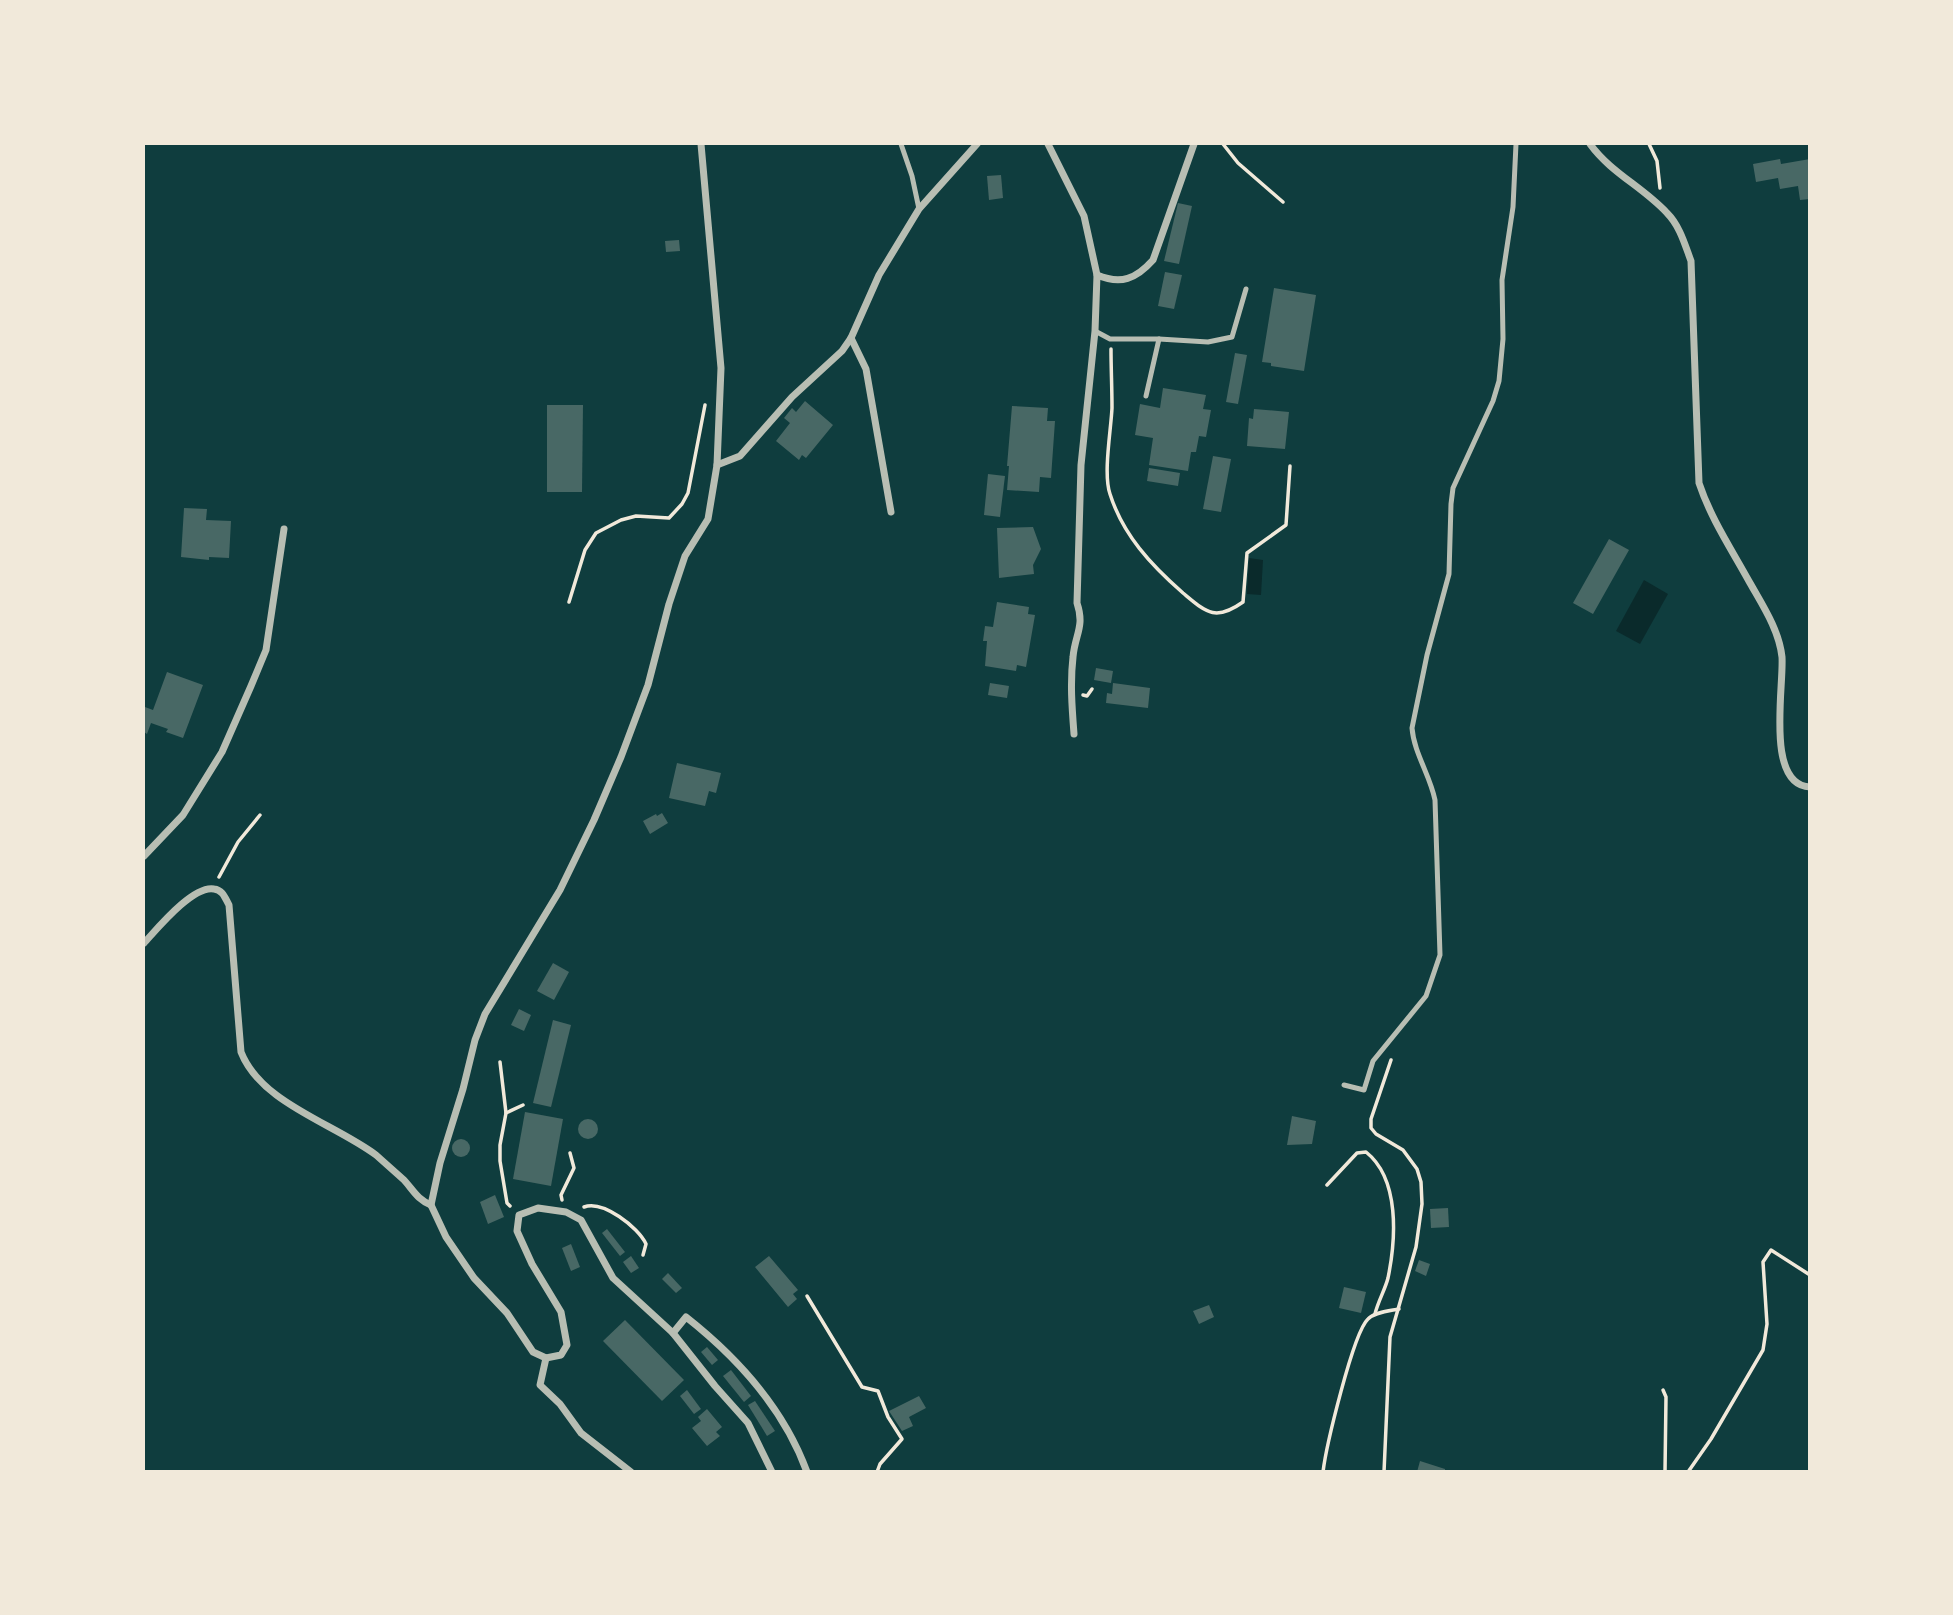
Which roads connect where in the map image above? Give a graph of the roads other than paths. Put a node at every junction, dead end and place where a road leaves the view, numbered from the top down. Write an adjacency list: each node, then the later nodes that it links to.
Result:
1 (701, 144): 15 (street)
2 (901, 144): 8 (lane)
3 (977, 144): 8 (street)
4 (1048, 144): 9 (street)
5 (1195, 144): 9 (street)
6 (1516, 144): 22 (lane)
7 (1590, 144): 19 (street)
8 (919, 209): 12 (street)
9 (1097, 275): 11 (street)
10 (1246, 289): 13 (lane)
11 (1095, 331): 13 (lane); 18 (street)
12 (851, 338): 15 (street); 16 (street)
13 (1159, 339): 14 (lane)
14 (1146, 396)
15 (717, 466): 23 (street)
16 (891, 512)
17 (284, 530): 20 (street)
18 (1074, 734)
19 (1810, 787)
20 (144, 856)
21 (144, 943): 23 (street)
22 (1344, 1085)
23 (431, 1205): 25 (street)
24 (673, 1333): 25 (street); 27 (street); 28 (street)
25 (546, 1358): 26 (street)
26 (631, 1472)
27 (772, 1472)
28 (807, 1472)

